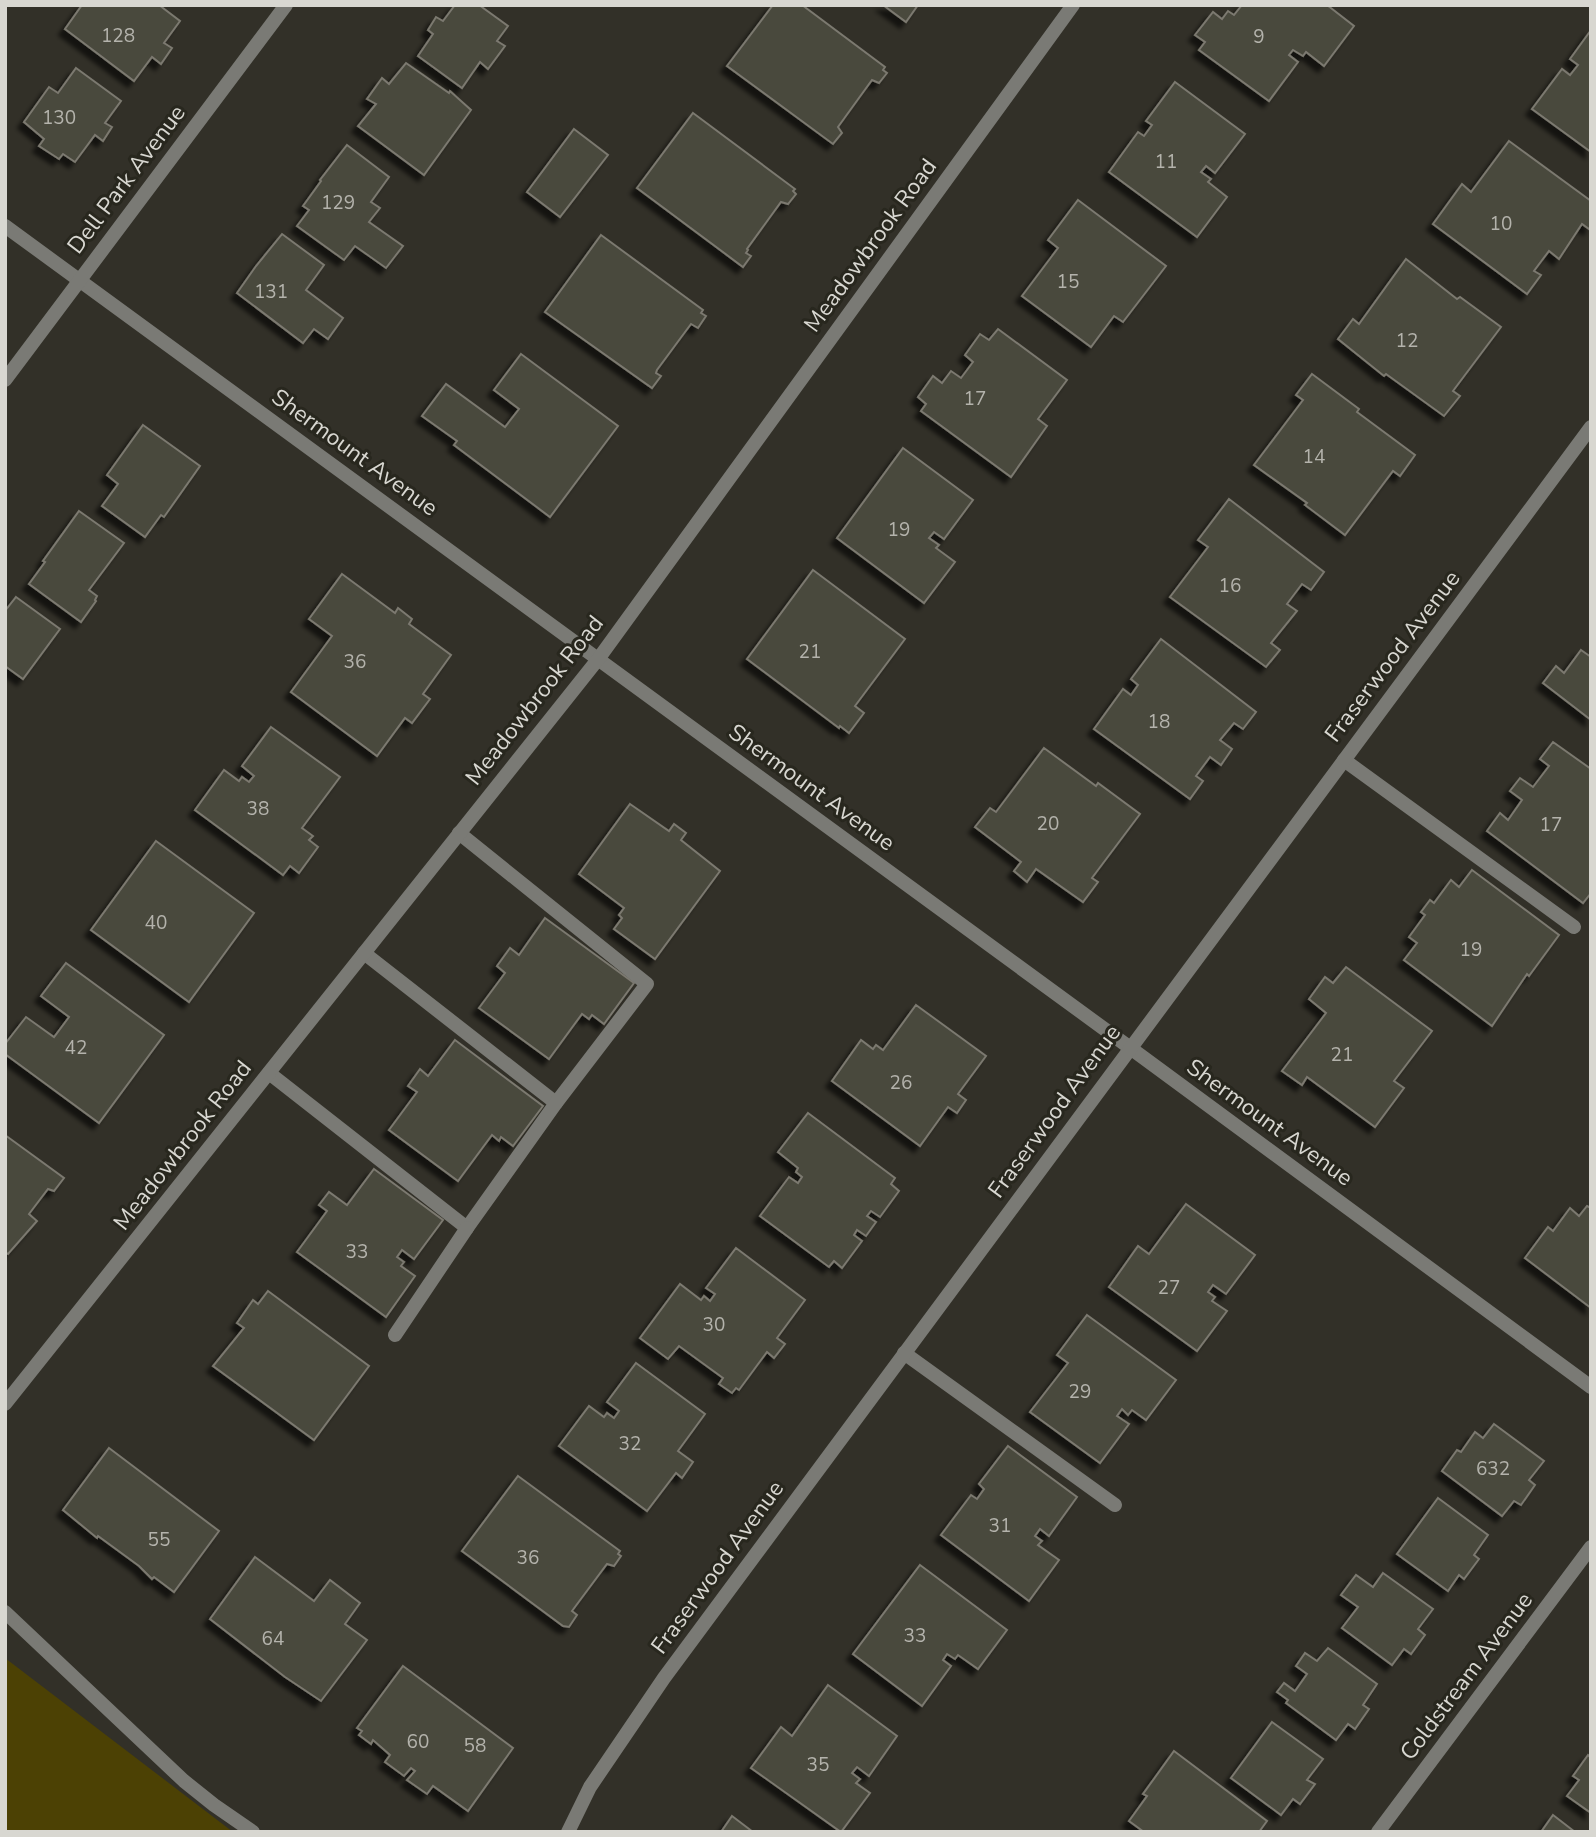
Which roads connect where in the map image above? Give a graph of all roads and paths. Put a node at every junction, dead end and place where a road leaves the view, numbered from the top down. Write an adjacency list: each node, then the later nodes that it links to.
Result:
1 (286, 5): 4 (street, Dell Park Avenue)
2 (1073, 5): 7 (street, Meadowbrook Road)
3 (5, 226): 4 (street, Shermount Avenue)
4 (79, 280): 5 (street, Dell Park Avenue); 7 (street, Shermount Avenue)
5 (5, 380)
6 (1591, 427): 8 (street, Fraserwood Avenue)
7 (598, 658): 9 (street, Meadowbrook Road); 12 (street, Shermount Avenue)
8 (1343, 760): 10 (street); 12 (street, Fraserwood Avenue)
9 (459, 832): 11 (street, Meadowbrook Road); 14 (street)
10 (1574, 927)
11 (364, 953): 13 (street, Meadowbrook Road); 14 (street)
12 (1129, 1047): 17 (street, Fraserwood Avenue); 18 (street, Shermount Avenue)
13 (269, 1073): 15 (street); 19 (street, Meadowbrook Road)
14 (556, 1103): 15 (street)
15 (467, 1228): 16 (street)
16 (394, 1335)
17 (904, 1353): 20 (street); 24 (street, Fraserwood Avenue)
18 (1591, 1387)
19 (5, 1404)
20 (1115, 1505)
21 (1591, 1547): 25 (street, Coldstream Avenue)
22 (5, 1612): 23 (street)
23 (253, 1832)
24 (568, 1832)
25 (1378, 1832)

